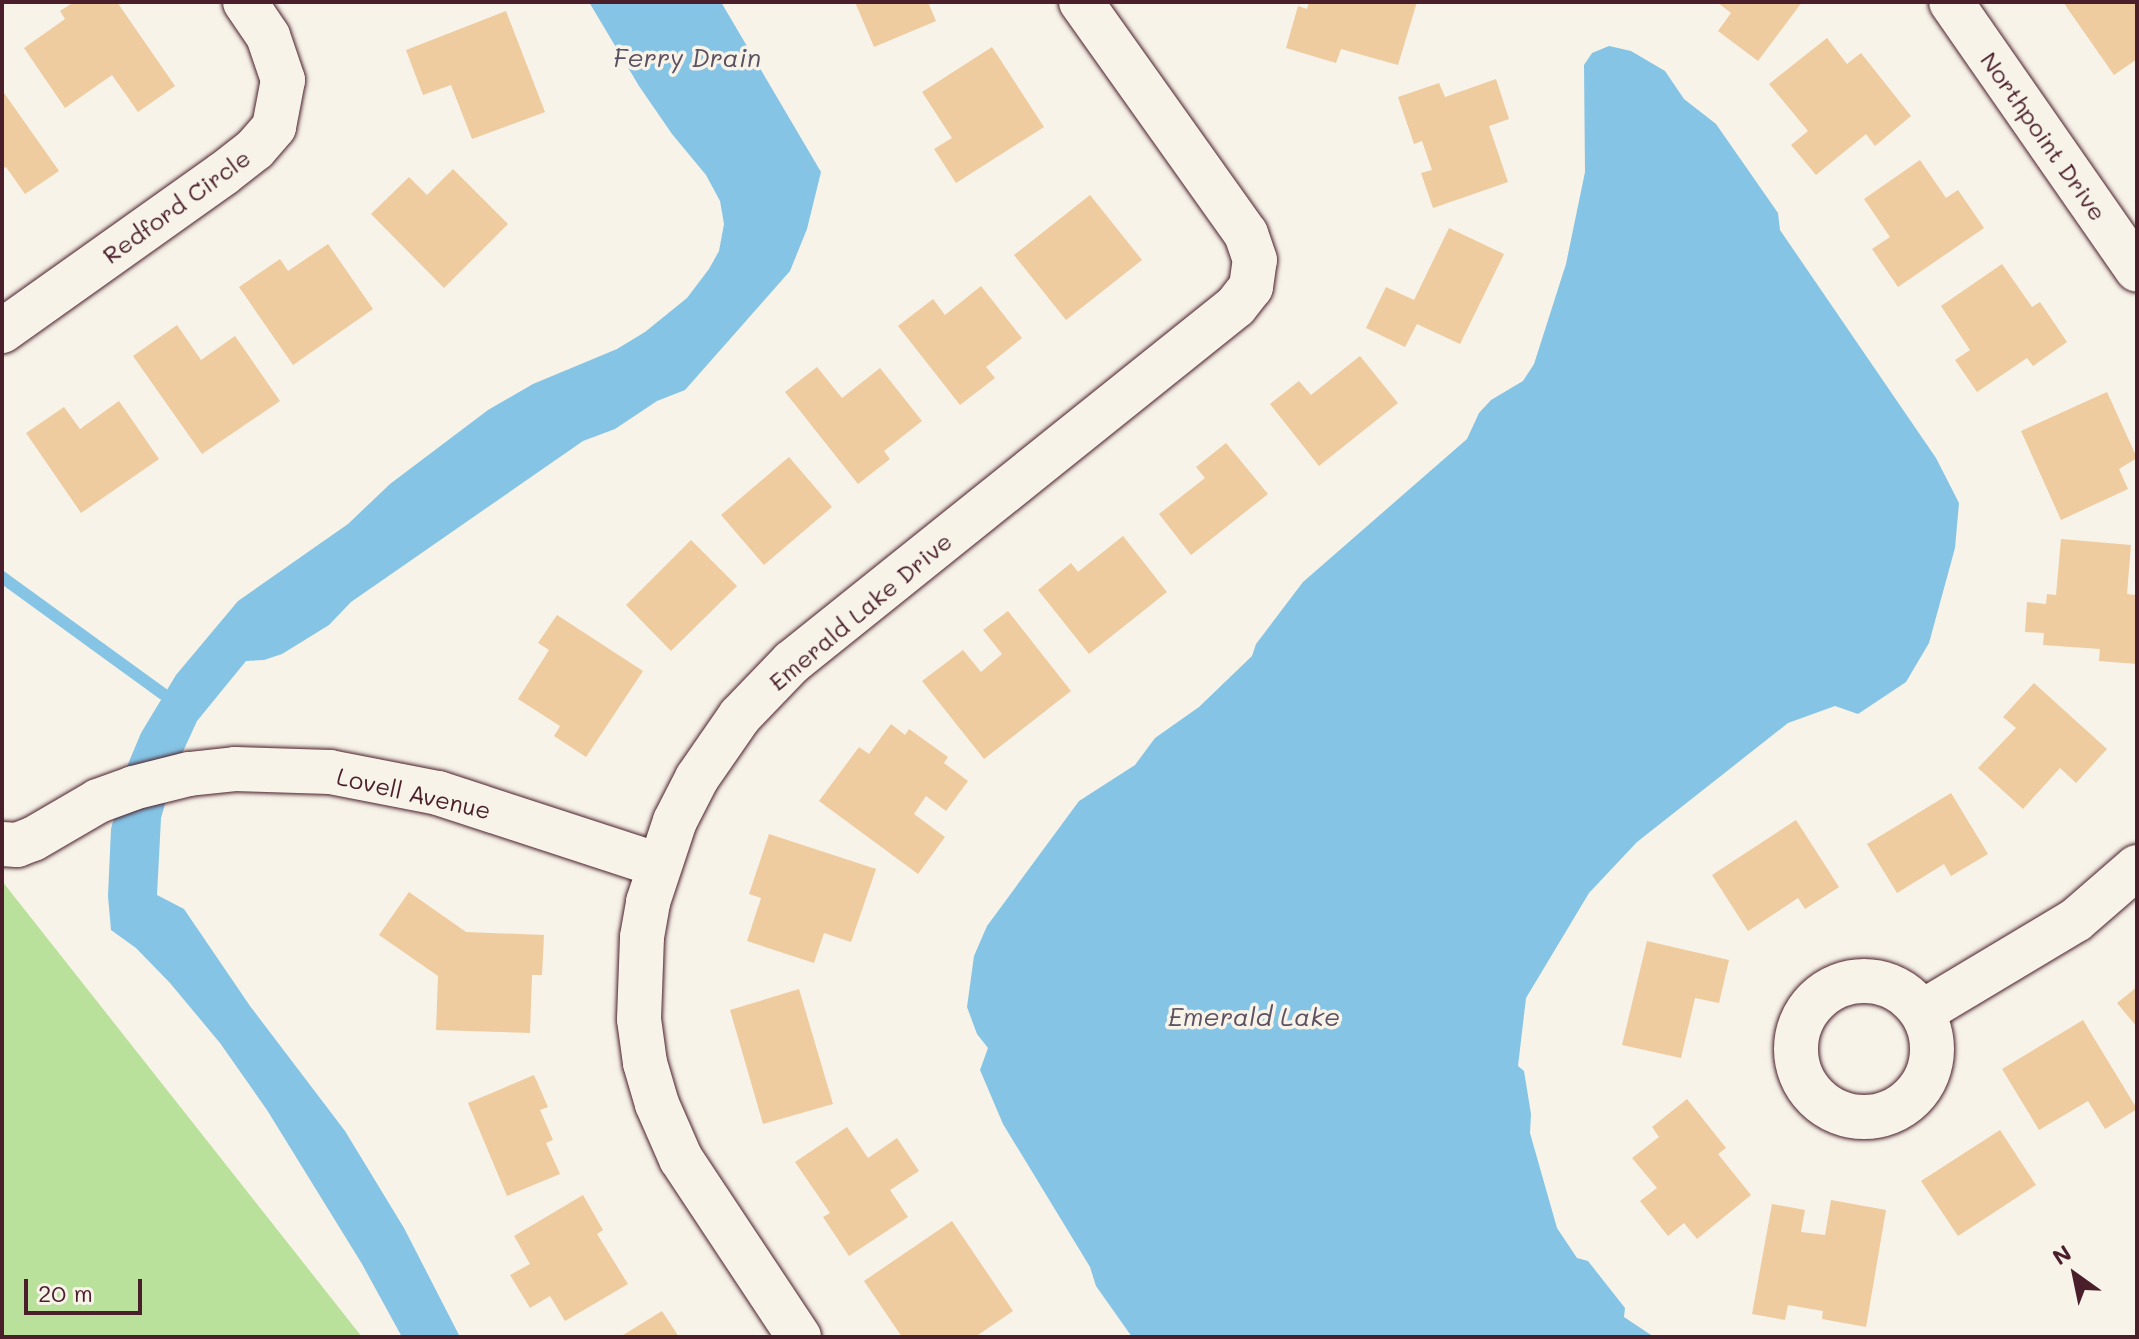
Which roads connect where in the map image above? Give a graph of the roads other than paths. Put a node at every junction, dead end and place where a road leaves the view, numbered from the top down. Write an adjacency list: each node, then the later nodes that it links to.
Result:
1 (245, 2): 5 (street, Redford Circle)
2 (1081, 2): 7 (street, Emerald Lake Drive)
3 (1951, 2): 4 (street, Northpoint Drive)
4 (2137, 270)
5 (2, 331)
6 (18, 842): 7 (street, Lovell Avenue)
7 (658, 865): 10 (street, Emerald Lake Drive)
8 (2137, 867): 9 (street)
9 (1922, 1012)
10 (799, 1337)

